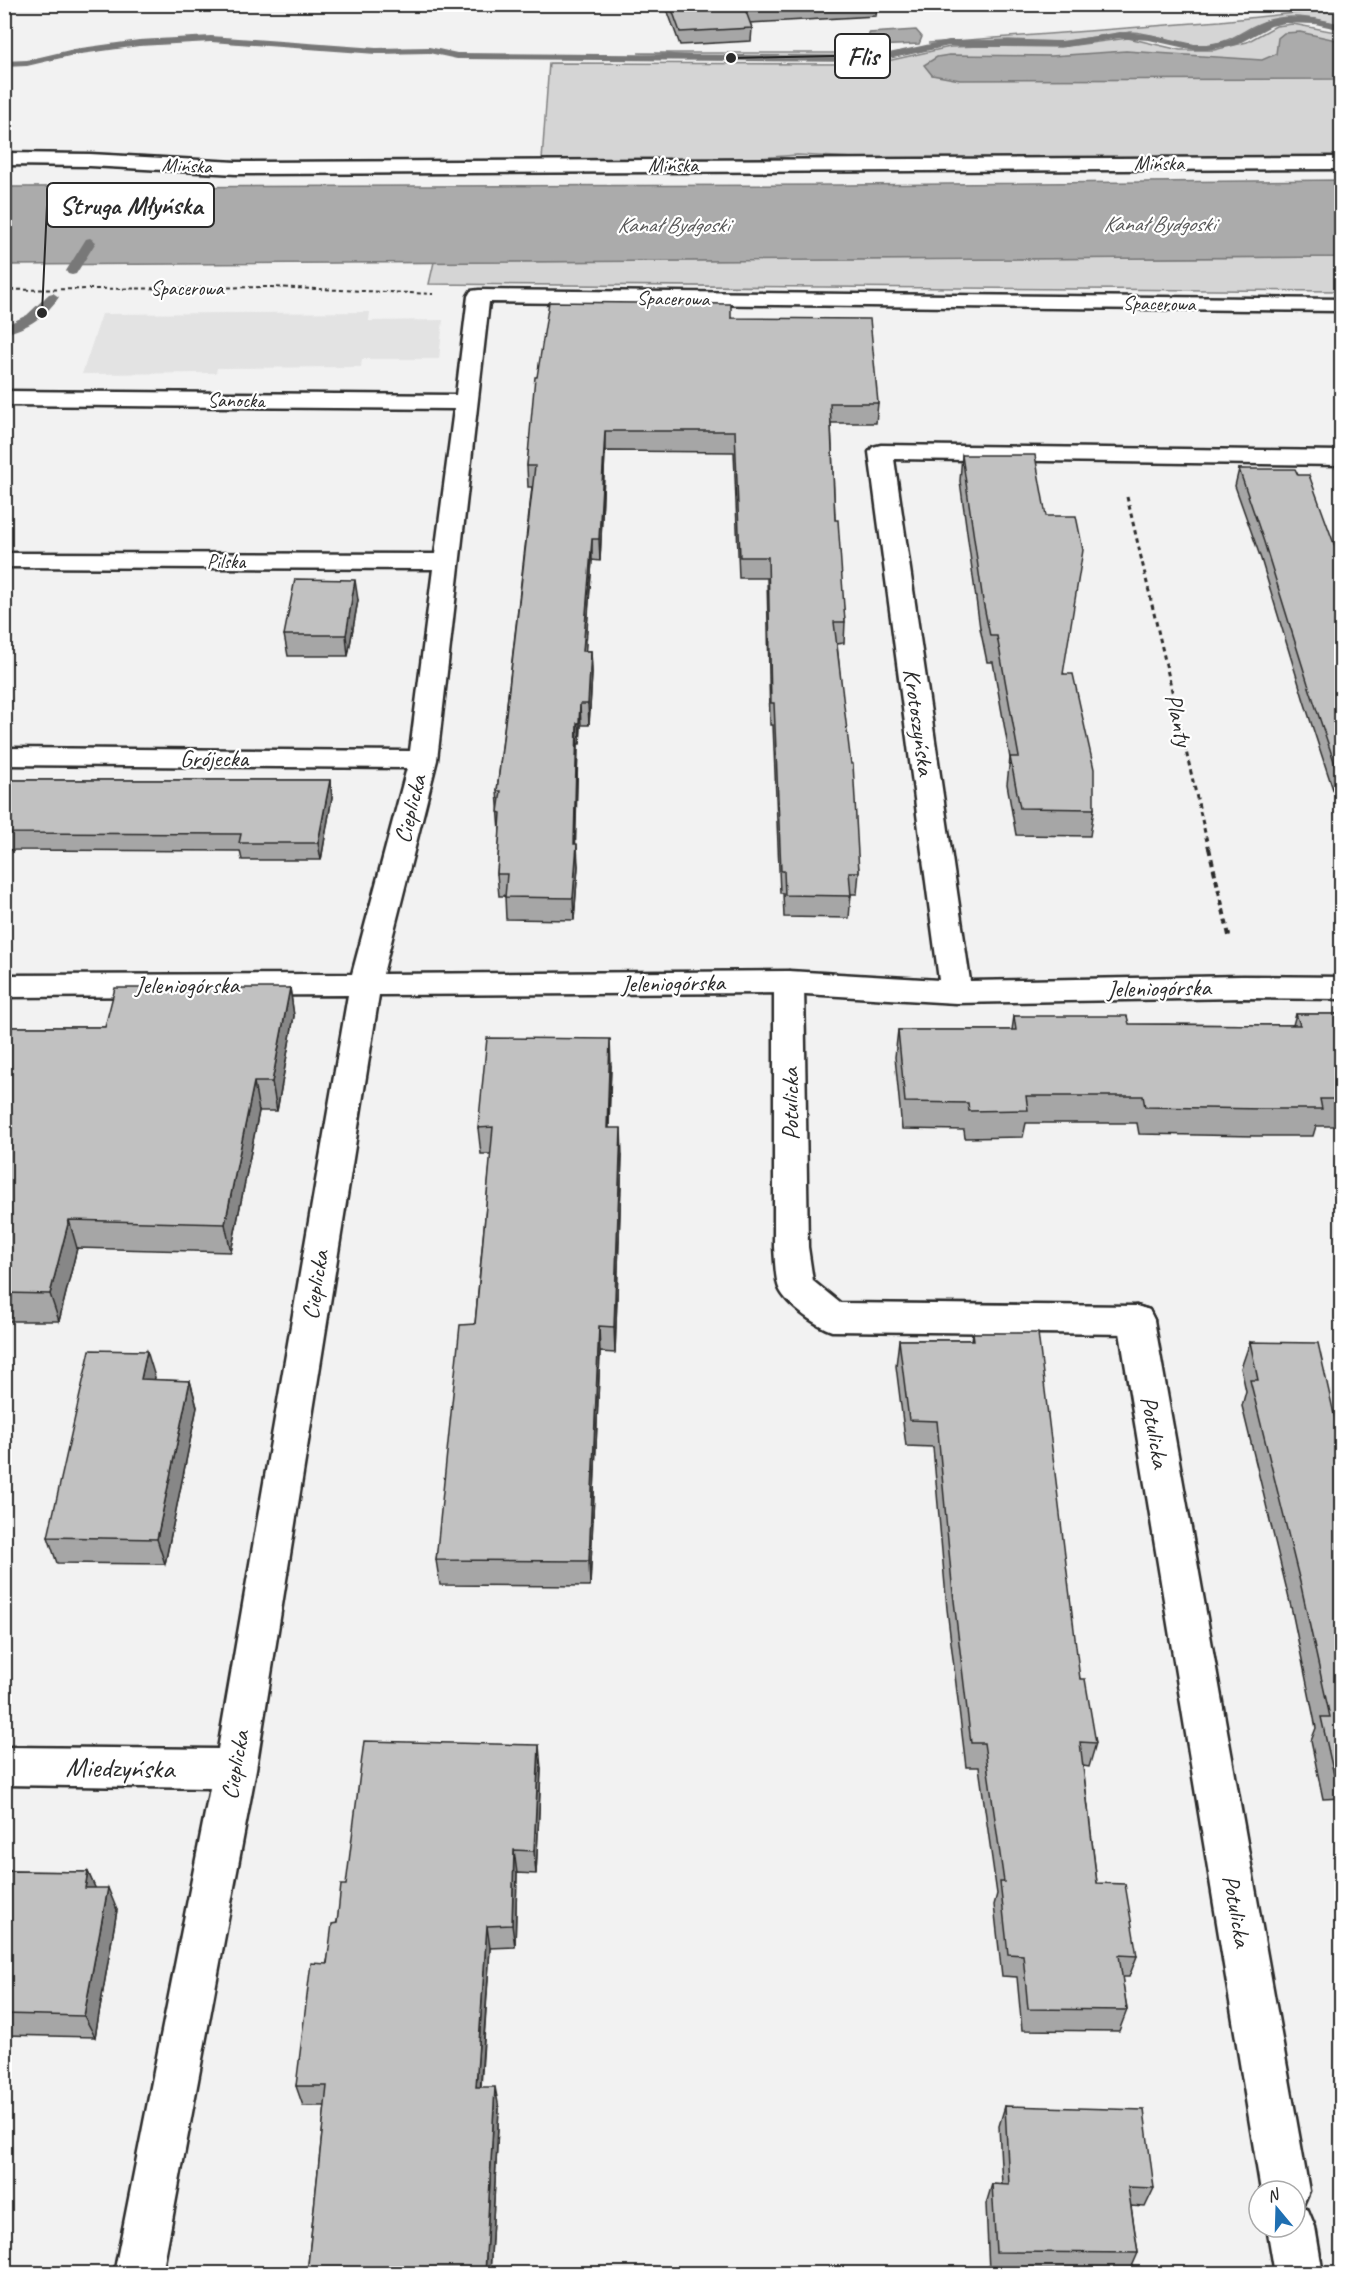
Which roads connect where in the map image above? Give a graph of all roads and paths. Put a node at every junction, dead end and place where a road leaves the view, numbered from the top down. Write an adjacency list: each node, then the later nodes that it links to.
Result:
1 (4, 159): 2 (street, Mińska)
2 (1341, 163)
3 (4, 290): 4 (path, Spacerowa)
4 (479, 296): 5 (street, Spacerowa); 7 (street, Cieplicka)
5 (1341, 305)
6 (4, 398): 7 (street, Sanocka)
7 (467, 402): 11 (street, Cieplicka)
8 (1117, 454): 9 (street); 17 (path, Planty); 19 (street, Krotoszyńska)
9 (1341, 458)
10 (4, 560): 11 (street, Pilska)
11 (447, 562): 13 (street, Cieplicka)
12 (4, 756): 13 (street, Grójecka)
13 (423, 760): 15 (street, Cieplicka)
14 (789, 982): 15 (street, Jeleniogórska); 19 (street, Jeleniogórska); 22 (street, Potulicka)
15 (365, 984): 16 (street, Jeleniogórska); 21 (street, Cieplicka)
16 (4, 986)
17 (1242, 987): 18 (street, Jeleniogórska); 19 (street, Jeleniogórska)
18 (1341, 988)
19 (956, 992)
20 (4, 1766): 21 (street, Miedzyńska)
21 (235, 1769): 24 (street, Cieplicka)
22 (1283, 2179)
23 (1293, 2239): 25 (street)
24 (138, 2274)
25 (1299, 2274)

